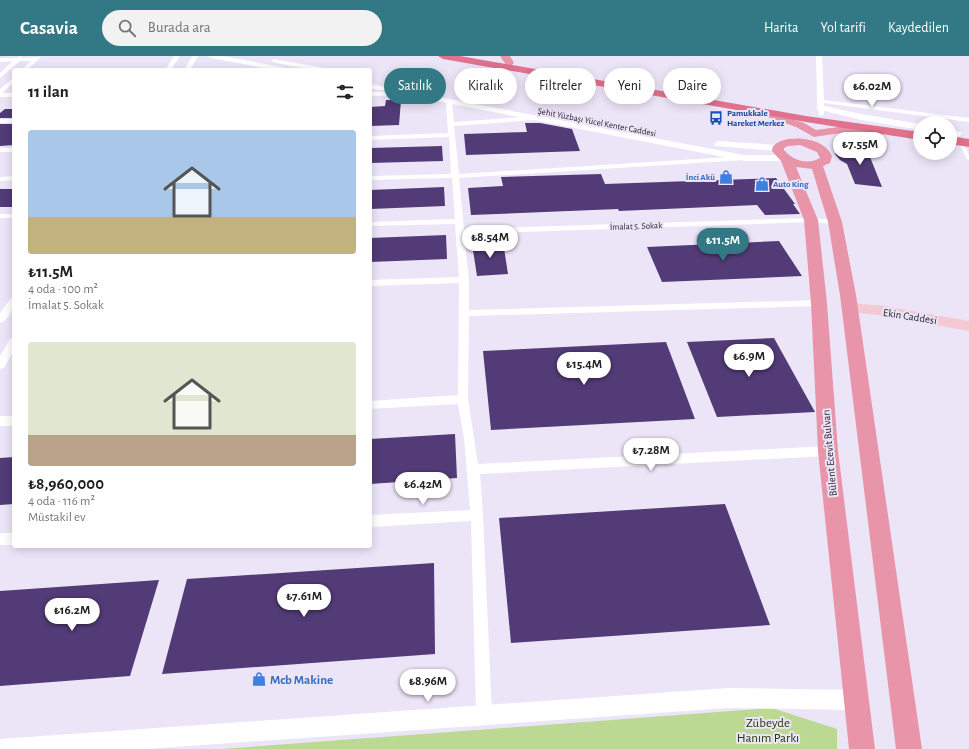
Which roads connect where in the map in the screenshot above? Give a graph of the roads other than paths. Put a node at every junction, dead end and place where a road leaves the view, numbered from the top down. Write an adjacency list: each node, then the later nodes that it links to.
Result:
1 (177, 56): 13 (street)
2 (196, 56): 14 (street)
3 (212, 56): 15 (street)
4 (252, 56): 16 (street)
5 (443, 56): 31 (highway)
6 (471, 56): 10 (highway)
7 (819, 56): 32 (street)
8 (38, 57): 9 (street); 12 (street)
9 (20, 58): 11 (street); 17 (street)
10 (507, 59): 32 (highway)
11 (0, 60)
12 (26, 68)
13 (169, 68)
14 (188, 68)
15 (275, 68)
16 (315, 68)
17 (0, 76)
18 (372, 79): 47 (street, Şehit Yüzbaşı Yücel Kenter Caddesi)
19 (12, 81): 21 (street)
20 (0, 85): 21 (street)
21 (8, 85): 24 (street)
22 (372, 86): 23 (street, Şehit Yüzbaşı Yücel Kenter Caddesi)
23 (384, 89)
24 (0, 92)
25 (372, 94): 26 (street)
26 (384, 94)
27 (0, 95): 28 (street)
28 (12, 95)
29 (446, 101): 30 (street, Şehit Yüzbaşı Yücel Kenter Caddesi)
30 (449, 102): 33 (street, Şehit Yüzbaşı Yücel Kenter Caddesi); 37 (street)
31 (760, 111): 32 (highway); 44 (main road)
32 (820, 111): 35 (street); 38 (highway); 39 (highway); 44 (main road)
33 (536, 118): 37 (street); 48 (street, Şehit Yüzbaşı Yücel Kenter Caddesi)
34 (12, 120): 36 (street)
35 (969, 120)
36 (0, 121)
37 (451, 124): 40 (street)
38 (913, 127)
39 (874, 129): 41 (highway); 44 (main road)
40 (452, 135): 43 (street); 51 (street)
41 (913, 135)
42 (958, 137): 49 (lane)
43 (372, 138)
44 (811, 139): 47 (main road); 50 (main road)
45 (0, 150): 46 (street)
46 (12, 150)
47 (783, 155): 48 (street); 50 (main road); 57 (main road, Bülent Ecevit Bulvarı)
48 (744, 158): 51 (street)
49 (969, 159)
50 (818, 164): 59 (main road)
51 (456, 176): 53 (street); 58 (street)
52 (12, 178): 54 (street)
53 (372, 178)
54 (0, 179)
55 (0, 216): 56 (street)
56 (12, 216)
57 (811, 220): 59 (street, İmalat 5. Sokak); 61 (street, İmalat 5. Sokak); 65 (main road, Bülent Ecevit Bulvarı)
58 (460, 221): 60 (street); 61 (street)
59 (835, 222): 66 (main road)
60 (372, 224)
61 (461, 232): 62 (street)
62 (464, 280): 63 (street); 67 (street)
63 (372, 283)
64 (12, 303): 68 (street)
65 (819, 303): 67 (street); 76 (main road, Bülent Ecevit Bulvarı)
66 (850, 308): 69 (main road, Ekin Caddesi); 86 (main road)
67 (464, 313): 72 (street)
68 (0, 320)
69 (969, 326)
70 (12, 345): 71 (street)
71 (0, 365)
72 (463, 399): 73 (street); 77 (street)
73 (372, 405)
74 (12, 421): 75 (street)
75 (0, 422)
76 (828, 451): 77 (street); 82 (main road, Bülent Ecevit Bulvarı)
77 (472, 468): 78 (street)
78 (477, 515): 79 (street); 83 (street)
79 (372, 521)
80 (0, 539): 81 (street)
81 (12, 539)
82 (856, 700): 83 (street); 85 (main road, Bülent Ecevit Bulvarı)
83 (484, 715): 84 (street)
84 (0, 749)
85 (862, 749)
86 (909, 749)

